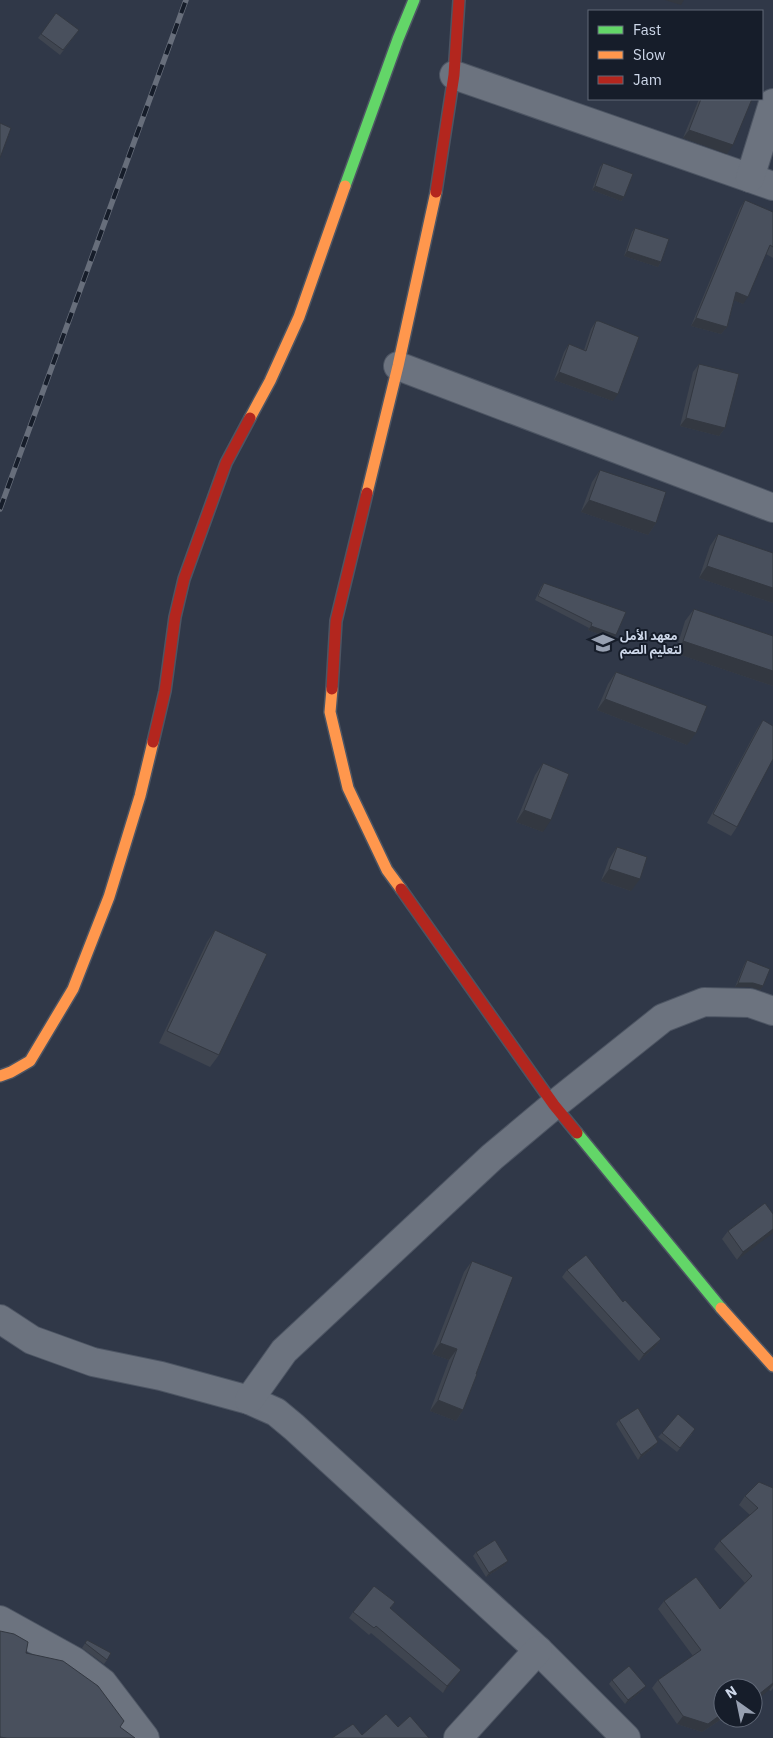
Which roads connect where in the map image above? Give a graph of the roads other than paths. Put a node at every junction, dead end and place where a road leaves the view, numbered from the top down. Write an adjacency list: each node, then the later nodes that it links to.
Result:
1 (414, 0): 9 (main road)
2 (459, 0): 3 (main road)
3 (454, 75): 5 (street); 6 (main road)
4 (773, 103): 5 (street)
5 (762, 182)
6 (398, 366): 7 (street); 10 (main road)
7 (773, 508)
8 (773, 1011): 10 (street)
9 (0, 1076)
10 (554, 1105): 12 (main road); 13 (street)
11 (0, 1318): 13 (street)
12 (773, 1366)
13 (249, 1400): 15 (street)
14 (0, 1620): 16 (street)
15 (538, 1650): 17 (street); 18 (street)
16 (145, 1738)
17 (458, 1738)
18 (626, 1738)

